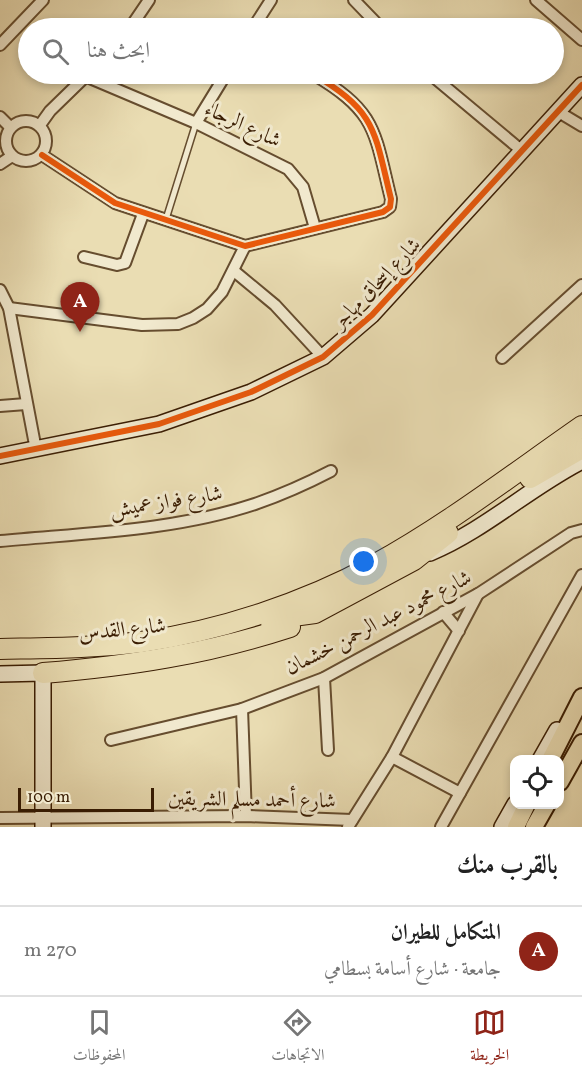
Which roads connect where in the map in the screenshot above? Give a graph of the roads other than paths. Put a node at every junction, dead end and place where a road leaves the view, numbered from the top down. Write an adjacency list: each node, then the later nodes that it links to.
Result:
1 (43, 0): 6 (street)
2 (149, 0): 7 (street)
3 (271, 0): 8 (street)
4 (354, 0): 9 (street)
5 (536, 0): 10 (street)
6 (26, 18)
7 (137, 18)
8 (259, 18)
9 (371, 18)
10 (557, 18)
11 (564, 24): 13 (street)
12 (18, 26): 14 (street)
13 (582, 40)
14 (0, 45)
15 (78, 84): 24 (street)
16 (107, 84): 23 (street, شارع الرجاء)
17 (220, 84): 23 (street)
18 (328, 84): 33 (street)
19 (442, 84): 27 (street)
20 (582, 86): 21 (street, شارع إسحاق مهاجر)
21 (557, 111): 25 (street); 27 (street, شارع إسحاق مهاجر)
22 (0, 117): 26 (street)
23 (196, 123): 32 (lane); 33 (street, شارع الرجاء)
24 (40, 125): 26 (street); 28 (street)
25 (582, 126)
26 (10, 127): 29 (street)
27 (521, 150): 40 (street, شارع إسحاق مهاجر)
28 (42, 154): 29 (street); 31 (street)
29 (12, 156): 30 (street)
30 (0, 164)
31 (143, 214): 32 (street); 35 (street)
32 (165, 222): 34 (street)
33 (315, 228): 34 (street)
34 (245, 246): 36 (street)
35 (84, 257)
36 (234, 271): 39 (street); 40 (street)
37 (582, 285): 41 (street)
38 (0, 290): 39 (street)
39 (9, 308): 42 (street)
40 (323, 357): 47 (street, شارع إسحاق مهاجر)
41 (502, 357)
42 (26, 404): 43 (street); 47 (street)
43 (0, 406)
44 (582, 426): 59 (highway)
45 (582, 441): 51 (lane)
46 (582, 448): 51 (highway)
47 (36, 450): 48 (street, شارع إسحاق مهاجر)
48 (0, 456)
49 (582, 461): 54 (street)
50 (331, 471): 53 (street, شارع فواز عميش)
51 (541, 472): 54 (highway)
52 (578, 533): 56 (street, شارع محمود عبد الرحمن خشمان)
53 (0, 541)
54 (414, 560): 58 (highway)
55 (582, 575): 76 (street)
56 (478, 594): 57 (street, شارع محمود عبد الرحمن خشمان); 60 (street)
57 (443, 612): 60 (street); 65 (street, شارع محمود عبد الرحمن خشمان)
58 (315, 613): 59 (highway); 63 (highway)
59 (243, 626): 61 (highway, شارع القدس); 62 (highway, شارع القدس)
60 (459, 630): 74 (street)
61 (0, 649)
62 (0, 662)
63 (37, 673): 64 (street); 82 (street)
64 (0, 674)
65 (324, 678): 68 (street, شارع محمود عبد الرحمن خشمان); 71 (street)
66 (582, 686): 72 (street)
67 (582, 697): 73 (main road)
68 (242, 709): 69 (street, شارع محمود عبد الرحمن خشمان); 80 (street)
69 (111, 740)
70 (582, 743): 75 (main road)
71 (328, 750)
72 (542, 755)
73 (552, 755)
74 (392, 757): 76 (street); 83 (street)
75 (564, 775)
76 (460, 793): 84 (street)
77 (512, 809): 85 (street)
78 (525, 809): 86 (main road)
79 (544, 809): 87 (main road)
80 (246, 816): 82 (street, شارع أحمد مسلم الشريقين); 83 (street, شارع أحمد مسلم الشريقين)
81 (0, 818): 82 (street, شارع أحمد مسلم الشريقين)
82 (38, 822)
83 (350, 823)
84 (441, 827)
85 (502, 827)
86 (516, 827)
87 (534, 827)

